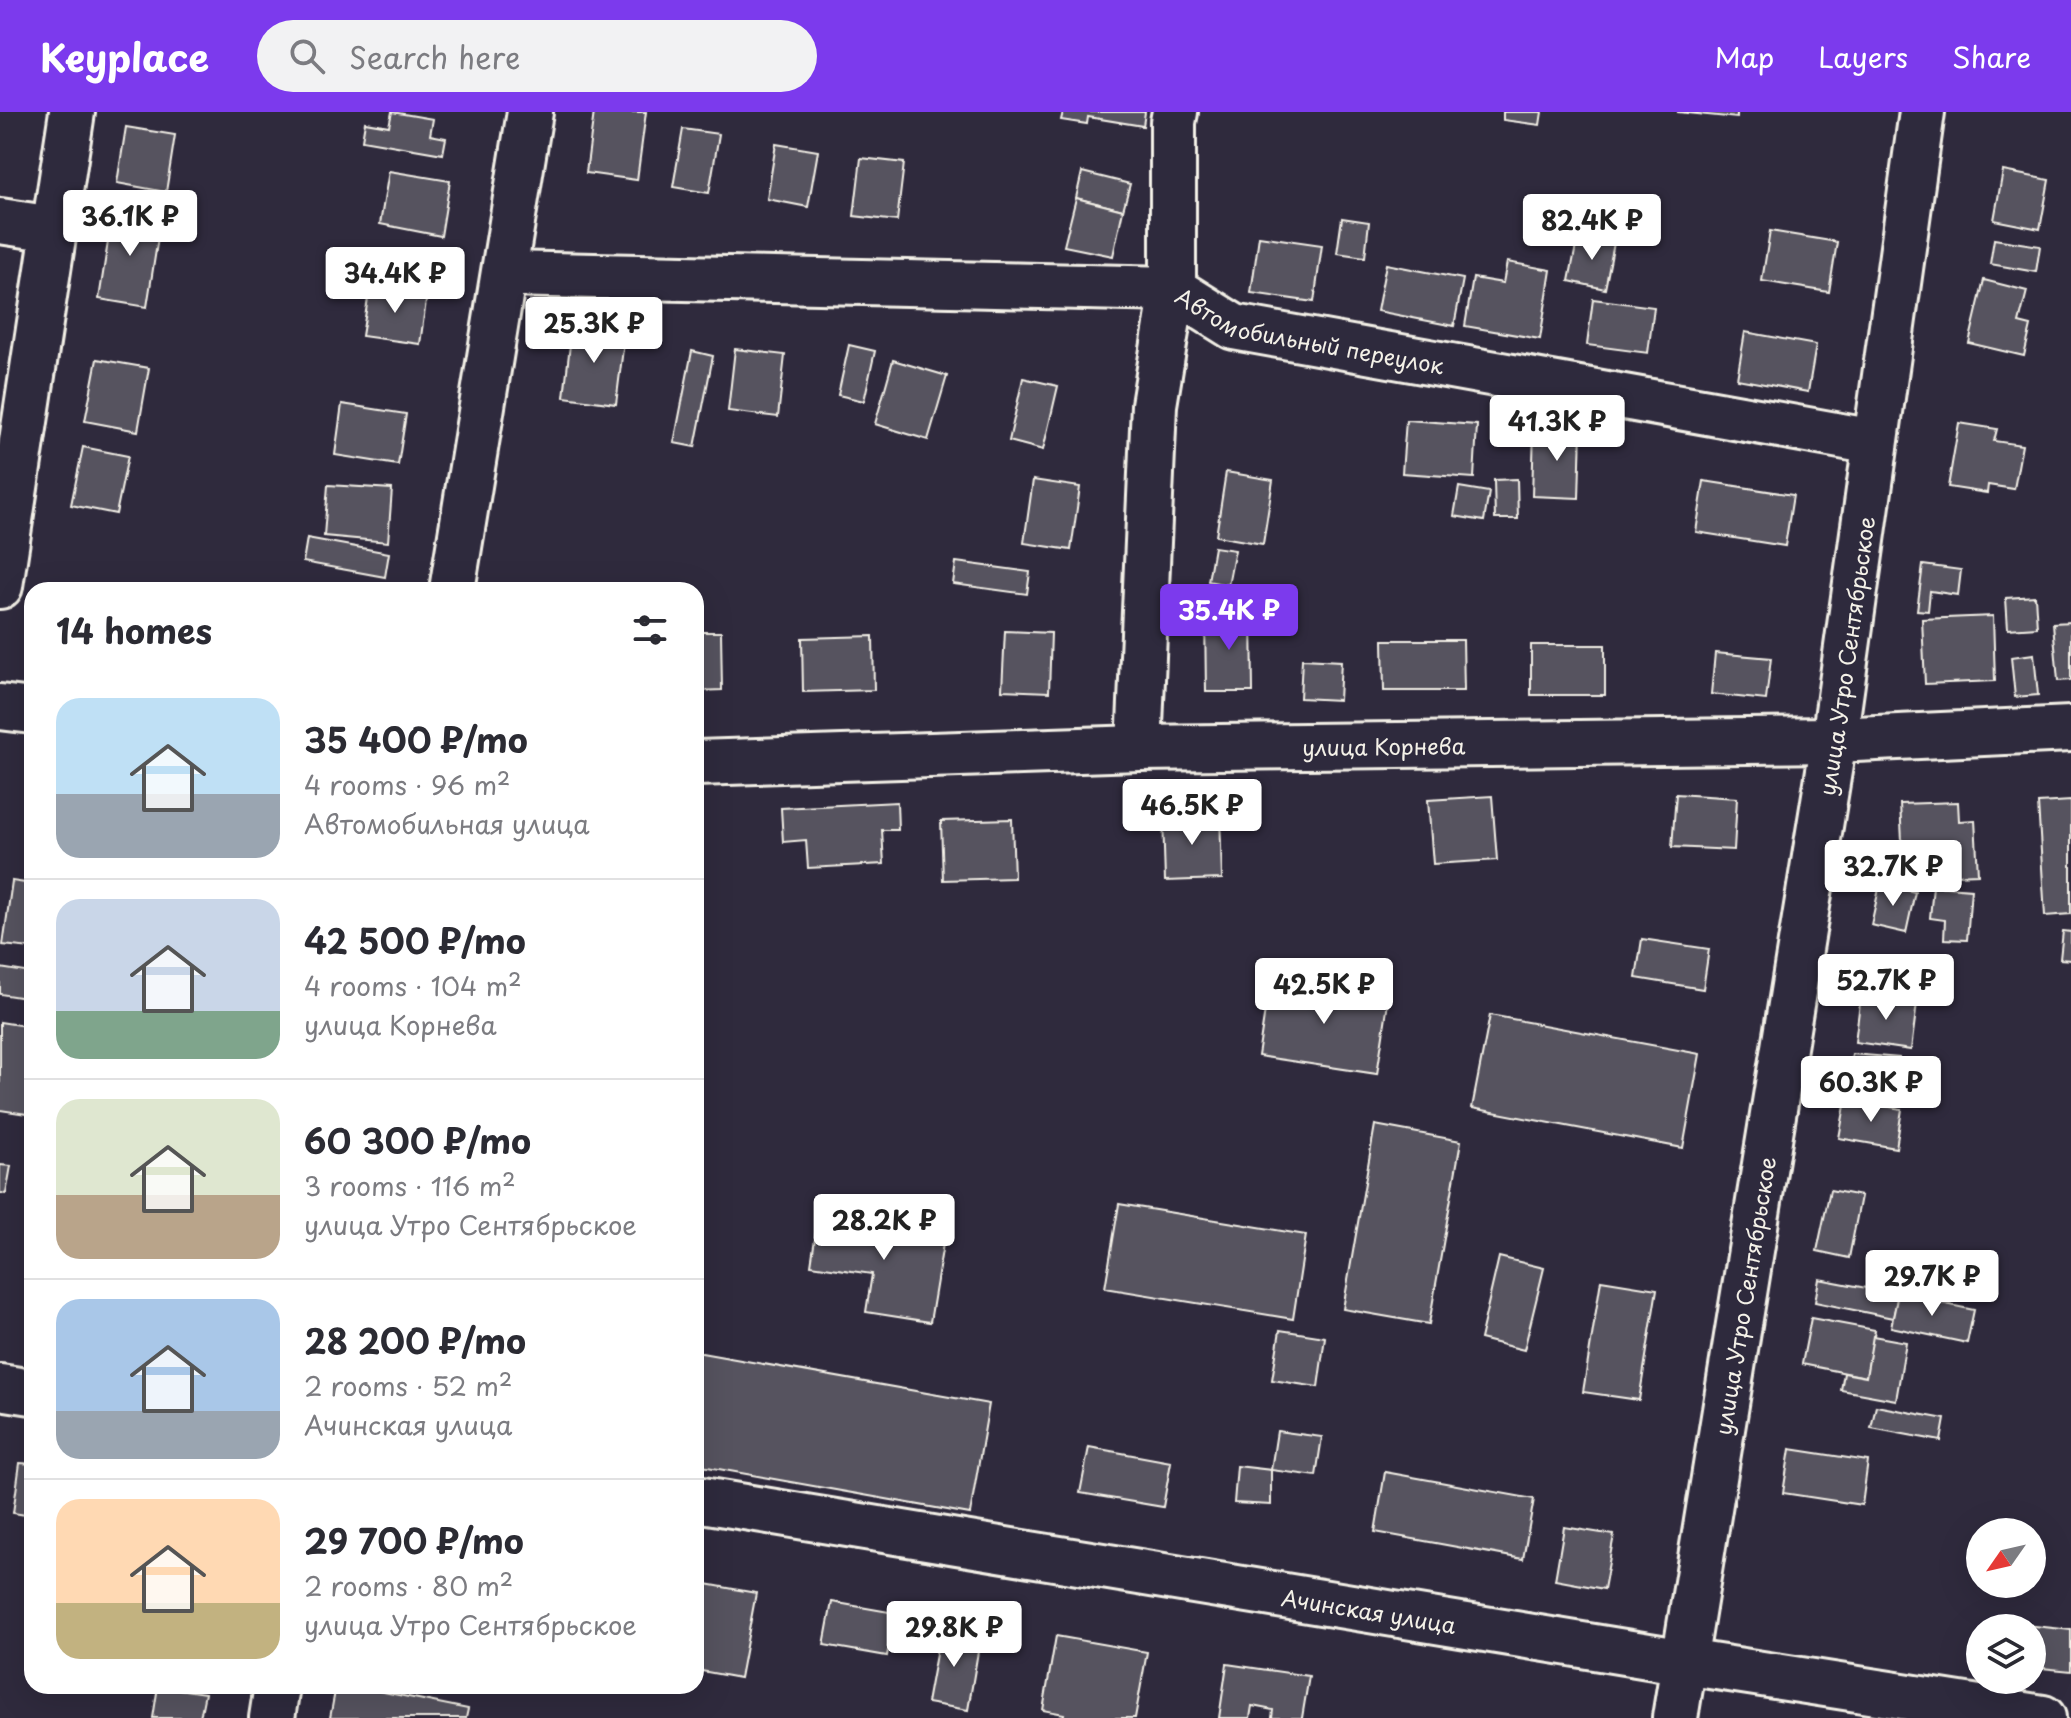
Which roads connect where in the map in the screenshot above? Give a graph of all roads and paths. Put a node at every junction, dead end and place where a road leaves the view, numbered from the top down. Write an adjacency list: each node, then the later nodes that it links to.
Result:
1 (72, 112): 6 (street)
2 (530, 112): 7 (street)
3 (1175, 112): 8 (street)
4 (1922, 112): 9 (street, улица Утро Сентябрьское)
5 (0, 221): 6 (street)
6 (53, 229): 11 (street)
7 (505, 274): 8 (street, Автомобильный переулок); 10 (street)
8 (1173, 289): 9 (street, Автомобильный переулок); 16 (street)
9 (1874, 442): 15 (street, улица Утро Сентябрьское)
10 (453, 582)
11 (0, 586)
12 (0, 707): 13 (street)
13 (24, 710)
14 (2071, 729): 15 (street, улица Корнева)
15 (1834, 740): 16 (street, улица Корнева); 21 (street, улица Утро Сентябрьское)
16 (1139, 748): 17 (street, улица Корнева)
17 (704, 763)
18 (0, 1387): 19 (street)
19 (24, 1391)
20 (704, 1500): 21 (street, Ачинская улица)
21 (1685, 1662): 24 (street, улица Утро Сентябрьское); 25 (street, Ачинская улица)
22 (276, 1694): 23 (street)
23 (272, 1718)
24 (1675, 1718)
25 (2043, 1718)

